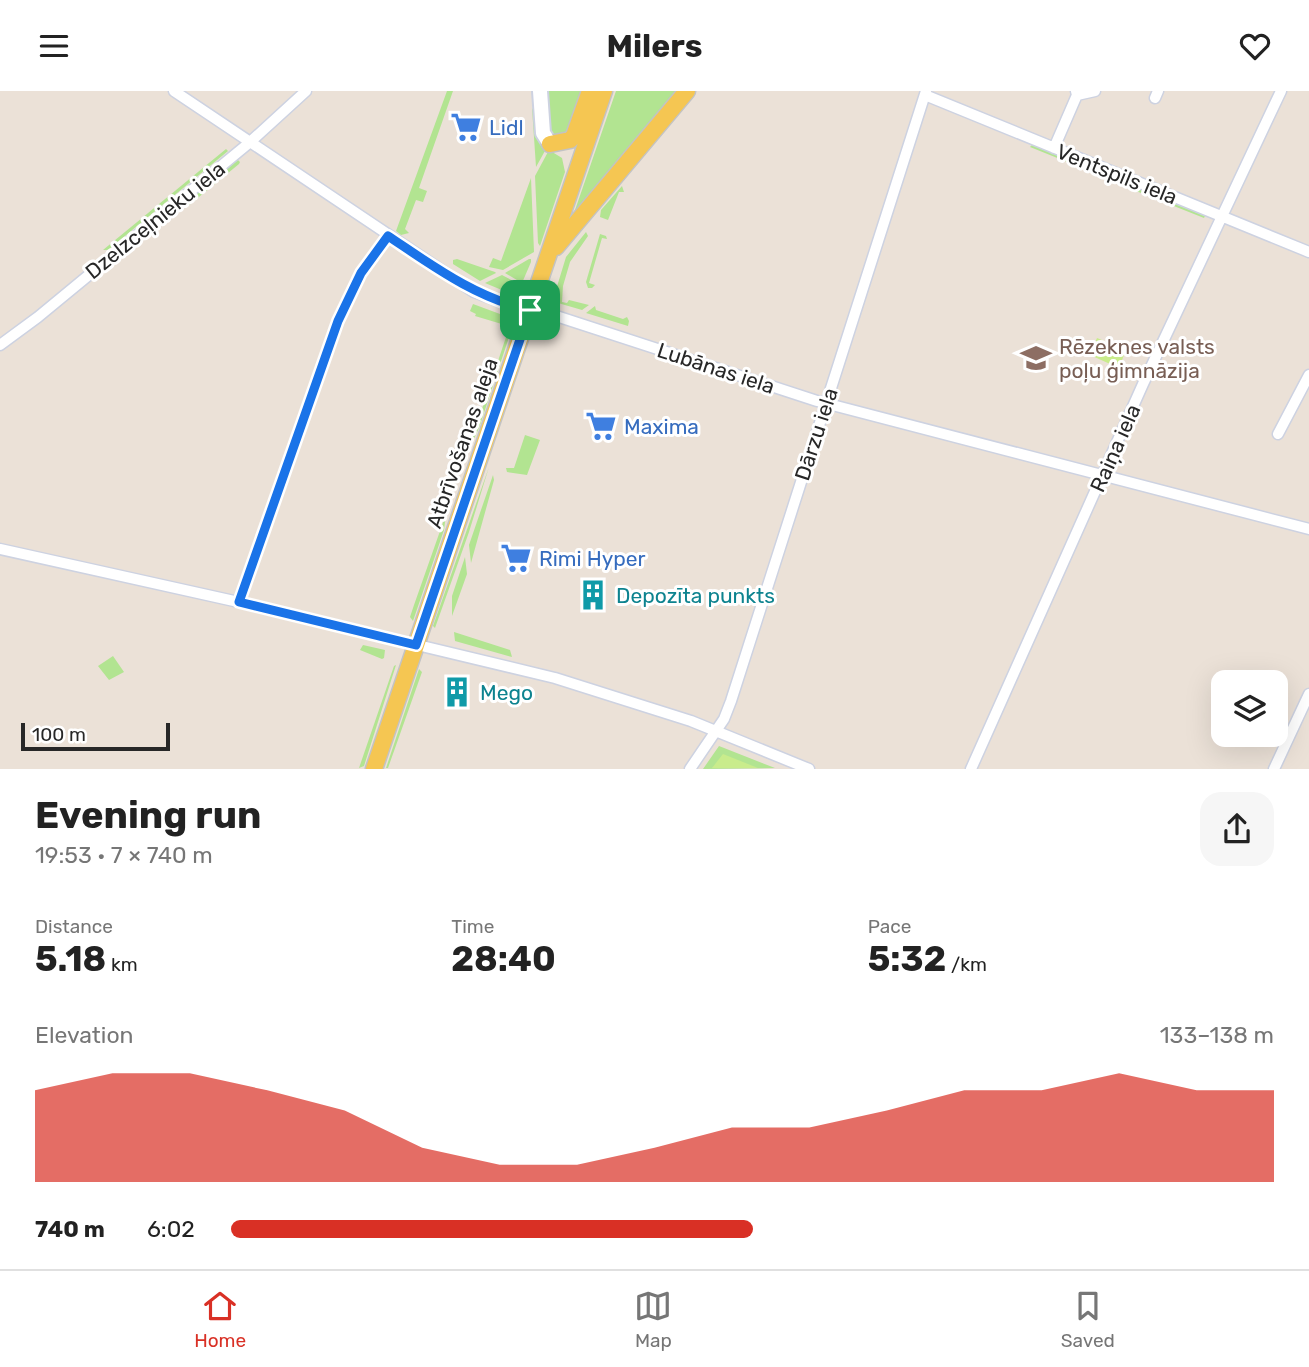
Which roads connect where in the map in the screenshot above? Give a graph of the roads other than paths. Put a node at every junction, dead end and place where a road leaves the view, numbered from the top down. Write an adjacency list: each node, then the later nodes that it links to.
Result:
1 (174, 91): 11 (street, Lubānas iela)
2 (306, 91): 11 (street, Dzelzceļnieku iela)
3 (540, 91): 12 (main road)
4 (590, 91): 12 (main road)
5 (604, 91): 14 (main road, Atbrīvošanas aleja)
6 (687, 91): 18 (main road)
7 (1095, 91): 10 (street)
8 (1281, 91): 15 (street, Raiņa iela)
9 (925, 93): 13 (street, Ventspils iela); 22 (street, Dārzu iela)
10 (1076, 93): 13 (street)
11 (249, 143): 16 (street, Lubānas iela); 20 (street, Dzelzceļnieku iela)
12 (550, 144): 14 (main road)
13 (1054, 148): 15 (street, Ventspils iela)
14 (575, 173): 18 (main road, Atbrīvošanas aleja)
15 (1223, 217): 17 (street, Ventspils iela); 24 (street, Raiņa iela)
16 (388, 236): 19 (street, Lubānas iela); 27 (street)
17 (1309, 252)
18 (548, 257): 19 (main road, Atbrīvošanas aleja)
19 (530, 310): 22 (street, Lubānas iela); 28 (main road, Atbrīvošanas aleja)
20 (0, 345)
21 (1309, 375): 23 (street)
22 (826, 403): 24 (street, Lubānas iela); 30 (street, Dārzu iela)
23 (1279, 434)
24 (1103, 475): 25 (street, Lubānas iela); 34 (street, Raiņa iela)
25 (1309, 529)
26 (0, 549): 27 (street)
27 (239, 602): 28 (street)
28 (416, 645): 30 (street); 31 (main road, Atbrīvošanas aleja)
29 (1309, 694): 35 (street)
30 (716, 731): 32 (street, Dārzu iela); 33 (street)
31 (374, 768)
32 (690, 768)
33 (809, 768)
34 (971, 768)
35 (1274, 768)

